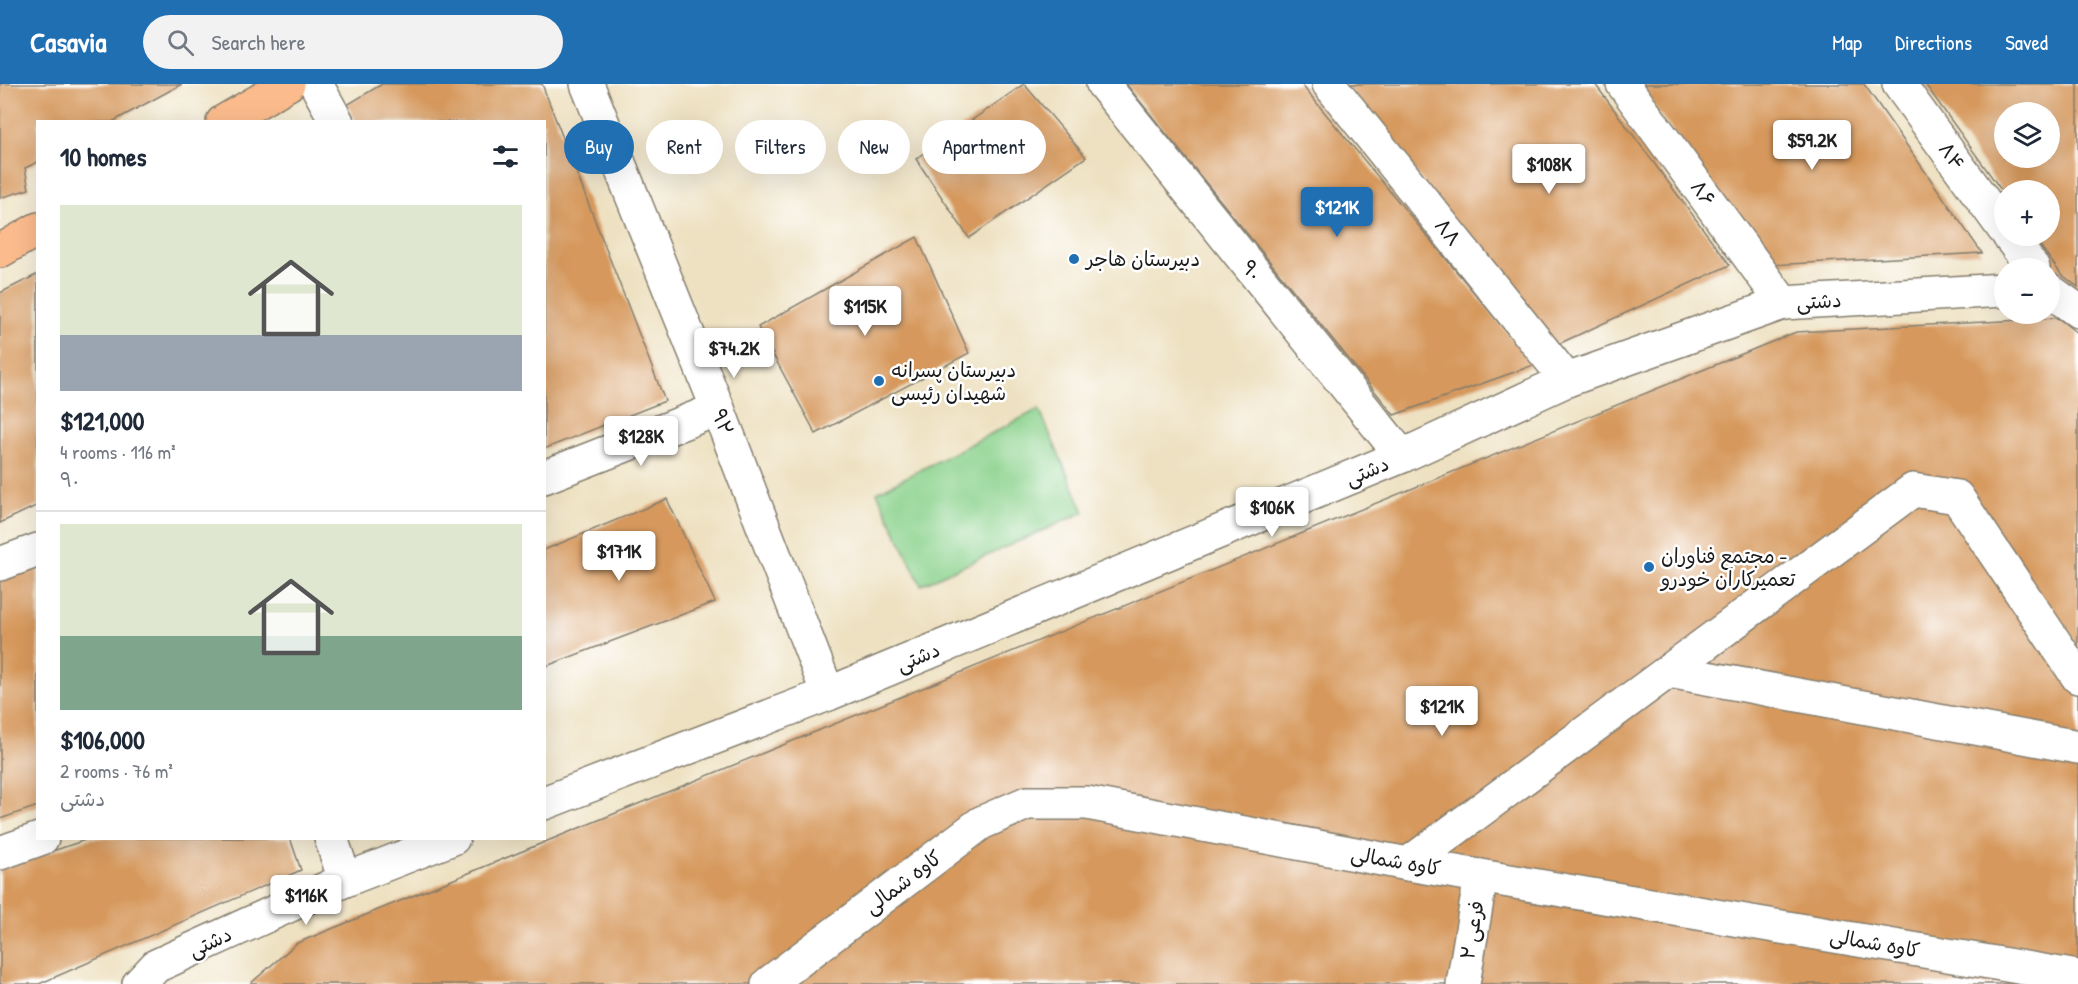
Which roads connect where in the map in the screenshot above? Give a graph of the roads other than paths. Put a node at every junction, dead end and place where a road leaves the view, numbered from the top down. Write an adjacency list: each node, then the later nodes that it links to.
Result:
1 (288, 84): 8 (main road)
2 (316, 84): 9 (street)
3 (587, 84): 18 (street, ۹۲)
4 (1103, 84): 19 (street, ۹۰)
5 (1329, 84): 17 (street, ۸۸)
6 (1623, 84): 15 (street, ۸۶)
7 (1899, 84): 10 (street, ۸۴)
8 (226, 120)
9 (336, 120)
10 (1994, 215)
11 (36, 230): 12 (main road)
12 (0, 251)
13 (1994, 291): 15 (street, دشتی)
14 (2060, 298): 16 (street)
15 (1783, 303): 17 (street, دشتی)
16 (2078, 311)
17 (1567, 380): 19 (street, دشتی)
18 (718, 409): 20 (street); 25 (street, ۹۲)
19 (1401, 456): 25 (street, دشتی)
20 (546, 476)
21 (36, 551): 22 (street)
22 (0, 564)
23 (1669, 671): 24 (street); 26 (street); 32 (street)
24 (2078, 677)
25 (828, 694): 27 (street, دشتی)
26 (2078, 747)
27 (546, 802)
28 (36, 840): 31 (street)
29 (332, 840): 34 (street)
30 (448, 840): 34 (street, دشتی)
31 (0, 853)
32 (1408, 864): 33 (street, کاوه شمالی); 38 (street, کاوه شمالی)
33 (1481, 876): 35 (street, کاوه شمالی); 39 (street, فرعی ۲)
34 (345, 880): 37 (street, دشتی)
35 (2011, 975): 36 (street, کاوه شمالی)
36 (2078, 977)
37 (139, 984)
38 (768, 984)
39 (1463, 984)

